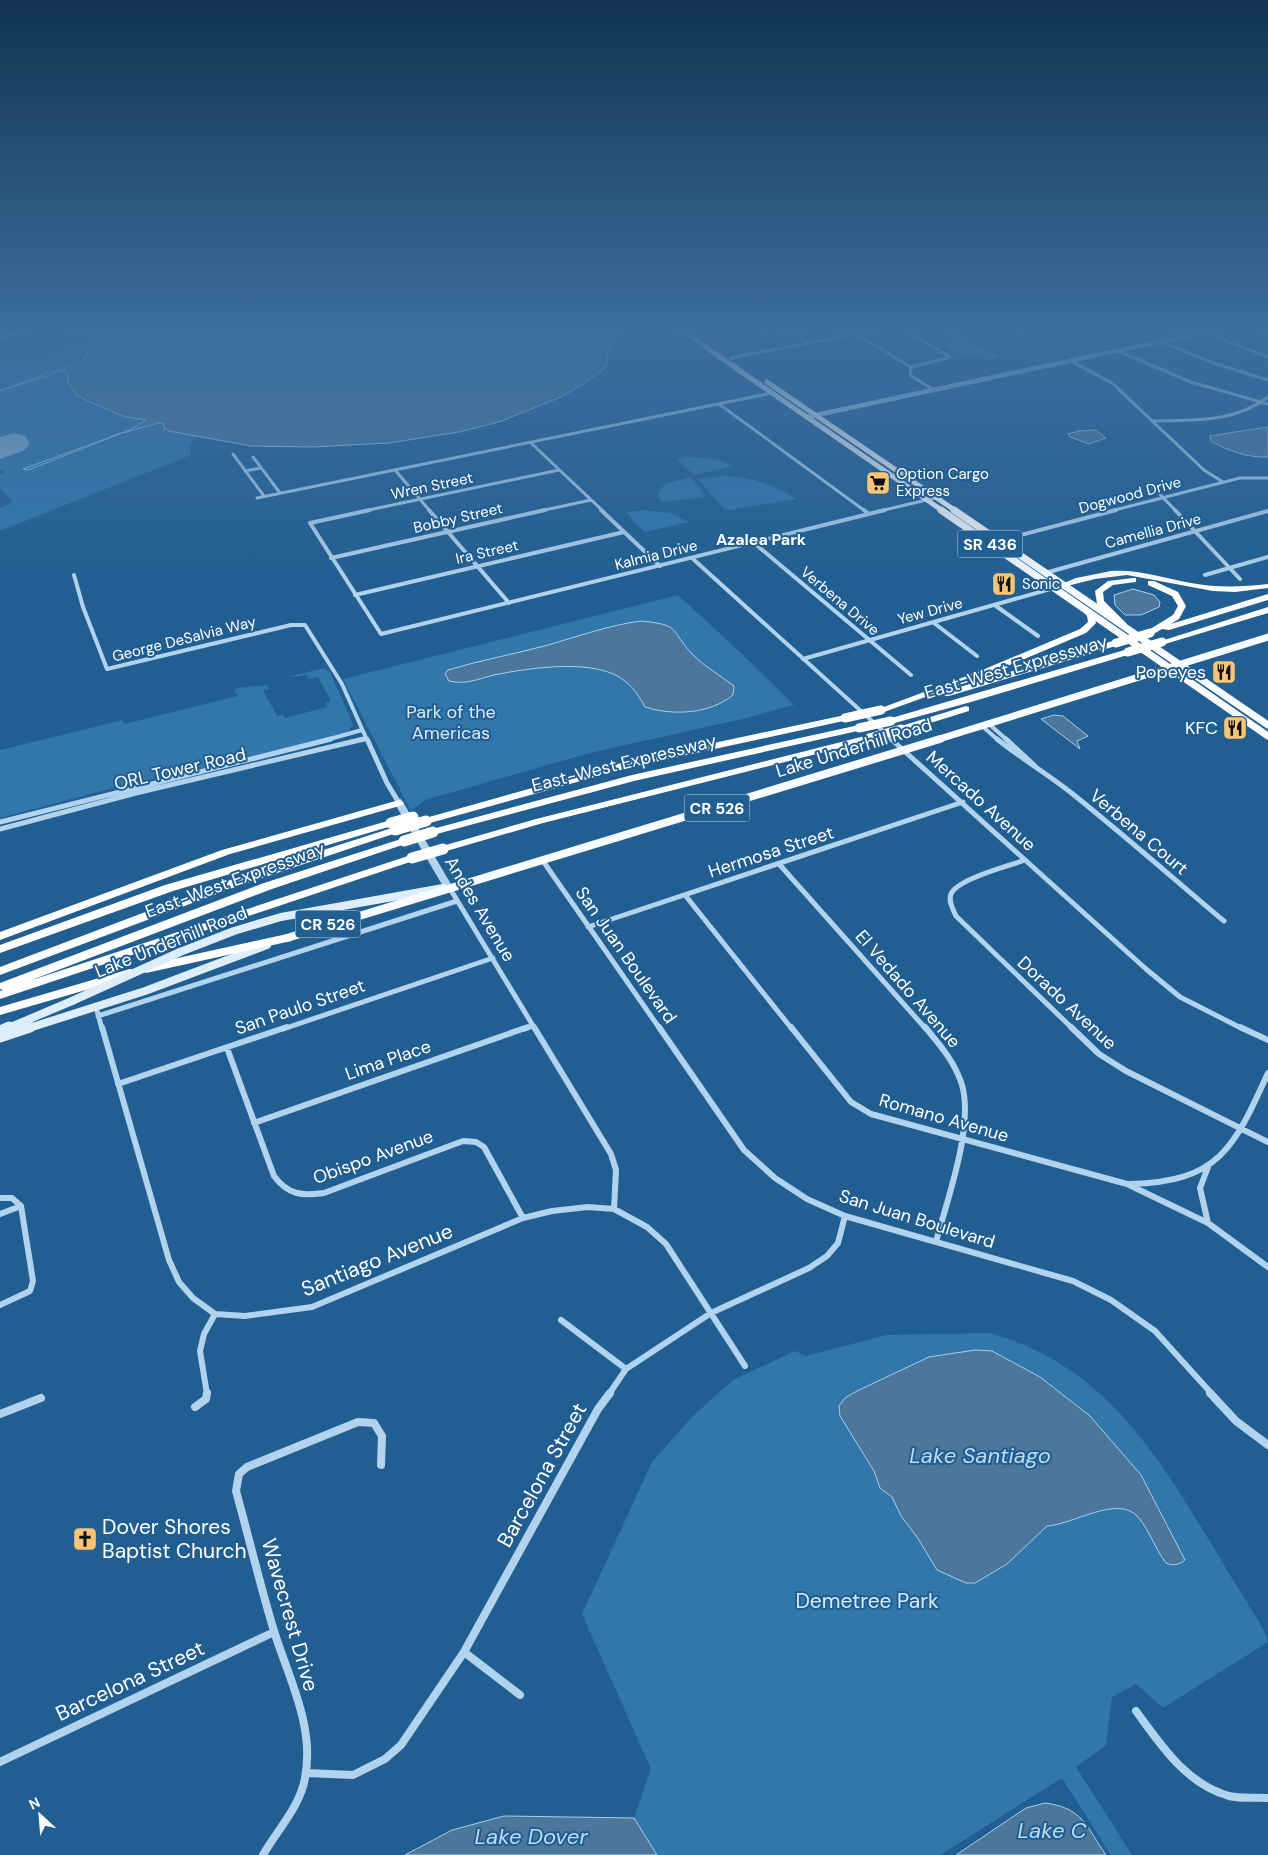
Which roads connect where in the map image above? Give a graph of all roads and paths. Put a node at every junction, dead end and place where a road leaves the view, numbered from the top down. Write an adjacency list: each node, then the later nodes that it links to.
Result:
1 (658, 417): 9 (street)
2 (736, 417): 28 (street)
3 (806, 417): 4 (street); 26 (main road, SR 436)
4 (810, 417)
5 (816, 417): 22 (main road, SR 436)
6 (1147, 417): 8 (street)
7 (1218, 417): 8 (street)
8 (1152, 421): 17 (street)
9 (530, 443): 13 (street); 14 (street)
10 (233, 454): 15 (street)
11 (253, 457): 12 (street)
12 (261, 468): 15 (street); 19 (street)
13 (395, 470): 19 (street); 24 (street)
14 (559, 470): 24 (street, Wren Street); 25 (street)
15 (246, 471): 20 (street)
16 (1268, 478): 17 (street, Dogwood Drive)
17 (1223, 482): 23 (street, Dogwood Drive)
18 (1149, 483): 23 (street)
19 (280, 493): 20 (street)
20 (264, 496): 21 (street)
21 (257, 498)
22 (935, 498): 26 (street, Kalmia Drive); 32 (main road, SR 436)
23 (1163, 498): 29 (street); 32 (street, Dogwood Drive)
24 (420, 500): 30 (street); 35 (street, Wren Street)
25 (591, 500): 30 (street, Bobby Street); 31 (street)
26 (926, 500): 28 (street, Kalmia Drive); 44 (main road, SR 436)
27 (1268, 512): 29 (street, Camellia Drive)
28 (869, 514): 33 (street, Kalmia Drive)
29 (1194, 531): 39 (street); 40 (street, Camellia Drive)
30 (448, 532): 35 (street, Bobby Street); 37 (street)
31 (624, 532): 37 (street, Ira Street); 38 (street)
32 (998, 541): 40 (main road, SR 436)
33 (754, 543): 36 (street, Kalmia Drive); 58 (street, Verbena Drive)
34 (1268, 557): 39 (street)
35 (331, 558): 46 (street)
36 (692, 558): 38 (street, Kalmia Drive); 60 (street, Mercado Avenue)
37 (478, 566): 46 (street, Ira Street); 48 (street)
38 (660, 566): 48 (street, Kalmia Drive)
39 (1230, 568): 42 (street); 43 (street)
40 (1045, 573): 44 (main road, SR 436)
41 (74, 575): 54 (street, George DeSalvia Way)
42 (1205, 575)
43 (1240, 579)
44 (1058, 586): 45 (highway); 49 (street, Yew Drive); 50 (main road, SR 436); 53 (main road, SR 436)
45 (1268, 586)
46 (354, 594): 48 (street, Kalmia Drive)
47 (1268, 597): 55 (highway, East-West Expressway)
48 (509, 603)
49 (996, 606): 52 (street, Yew Drive); 56 (street)
50 (1086, 610): 62 (main road, SR 436); 65 (highway)
51 (1268, 610): 64 (highway, East-West Expressway, bridge)
52 (934, 623): 58 (street, Yew Drive); 59 (street)
53 (1123, 624): 55 (highway); 61 (main road, SR 436)
54 (305, 625): 68 (street, Andes Avenue)
55 (1150, 633): 65 (highway, East-West Expressway, bridge)
56 (1038, 636)
57 (1268, 637): 61 (main road, Lake Underhill Road)
58 (869, 641): 60 (street, Yew Drive); 63 (street, Verbena Drive)
59 (977, 656)
60 (803, 659): 71 (street, Mercado Avenue)
61 (1180, 664): 62 (main road, Lake Underhill Road / CR 526); 67 (main road, SR 436)
62 (1168, 668): 66 (main road, Lake Underhill Road / CR 526); 69 (main road, SR 436)
63 (912, 675)
64 (1025, 684): 95 (highway, East-West Expressway, bridge); 96 (highway, bridge)
65 (882, 710): 79 (highway, East-West Expressway, bridge)
66 (985, 725): 71 (main road, Lake Underhill Road / CR 526); 87 (street, Verbena Court)
67 (1268, 725)
68 (362, 730): 70 (street, Andes Avenue); 72 (street, ORL Tower Road)
69 (1268, 736)
70 (366, 738): 73 (street, ORL Tower Road); 75 (street, Andes Avenue)
71 (905, 750): 74 (street, Mercado Avenue); 82 (main road, Lake Underhill Road / CR 526)
72 (170, 777): 73 (street); 76 (street, ORL Tower Road)
73 (172, 785): 78 (street, ORL Tower Road)
74 (963, 802): 81 (street, Mercado Avenue); 83 (street, Hermosa Street)
75 (399, 803): 84 (street, Andes Avenue); 89 (highway)
76 (15, 818): 77 (street, ORL Tower Road); 78 (street)
77 (0, 822)
78 (17, 824): 80 (street, ORL Tower Road)
79 (393, 827): 91 (highway); 94 (highway, East-West Expressway)
80 (0, 829)
81 (1026, 860): 102 (street, Mercado Avenue); 107 (street, Dorado Avenue)
82 (543, 861): 84 (main road, Lake Underhill Road / CR 526); 88 (street, San Juan Boulevard)
83 (779, 864): 85 (street, Hermosa Street); 108 (street, El Vedado Avenue)
84 (448, 887): 86 (street, Andes Avenue); 90 (main road, Lake Underhill Road / CR 526); 92 (main road, Lake Underhill Road / CR 526)
85 (685, 895): 88 (street, Hermosa Street); 108 (street, Romano Avenue)
86 (457, 901): 93 (street, Andes Avenue); 98 (street, Lake Underhill Road)
87 (1224, 921)
88 (588, 927): 116 (street, San Juan Boulevard)
89 (0, 936)
90 (287, 938): 97 (highway); 98 (main road, Lake Underhill Road / CR 526)
91 (0, 949)
92 (180, 952): 100 (main road, Lake Underhill Road / CR 526, bridge)
93 (493, 958): 99 (street, Andes Avenue); 103 (street, San Paulo Street)
94 (0, 971)
95 (0, 987)
96 (0, 995)
97 (0, 1011)
98 (97, 1012): 101 (main road, Lake Underhill Road / CR 526); 105 (street)
99 (532, 1026): 106 (street, Lima Place); 114 (street, Andes Avenue)
100 (0, 1031)
101 (0, 1037)
102 (1268, 1040)
103 (226, 1048): 105 (street, San Paulo Street); 106 (street, Obispo Avenue)
104 (1268, 1073): 107 (street)
105 (118, 1084): 123 (street)
106 (254, 1123): 117 (street, Obispo Avenue)
107 (1243, 1128): 109 (street, Dorado Avenue); 110 (street)
108 (961, 1140): 111 (street, Romano Avenue); 119 (street, El Vedado Avenue)
109 (1268, 1142)
110 (1208, 1166): 111 (street); 118 (street)
111 (1127, 1184): 118 (street, Romano Avenue)
112 (0, 1198): 113 (street)
113 (22, 1206): 115 (street); 121 (street)
114 (614, 1209): 117 (street, Santiago Avenue); 122 (street, Santiago Avenue)
115 (0, 1214)
116 (846, 1216): 119 (street, San Juan Boulevard); 122 (street, Barcelona Street)
117 (523, 1218): 123 (street, Santiago Avenue)
118 (1208, 1223): 120 (street, Romano Avenue)
119 (936, 1242): 130 (street, San Juan Boulevard)
120 (1268, 1268)
121 (0, 1305)
122 (711, 1313): 125 (street, Santiago Avenue); 126 (street, Barcelona Street)
123 (215, 1314): 128 (street)
124 (561, 1320): 126 (street)
125 (744, 1366)
126 (626, 1369): 133 (street, Barcelona Street)
127 (41, 1398): 129 (street)
128 (195, 1407)
129 (0, 1414)
130 (1268, 1444)
131 (381, 1464): 132 (street, Wavecrest Drive)
132 (274, 1632): 136 (street, Barcelona Street); 137 (street, Wavecrest Drive)
133 (464, 1652): 134 (street); 137 (street, Barcelona Street)
134 (520, 1695)
135 (1136, 1711): 138 (street)
136 (0, 1762)
137 (306, 1773): 139 (street, Wavecrest Drive)
138 (1268, 1798)
139 (263, 1855)

